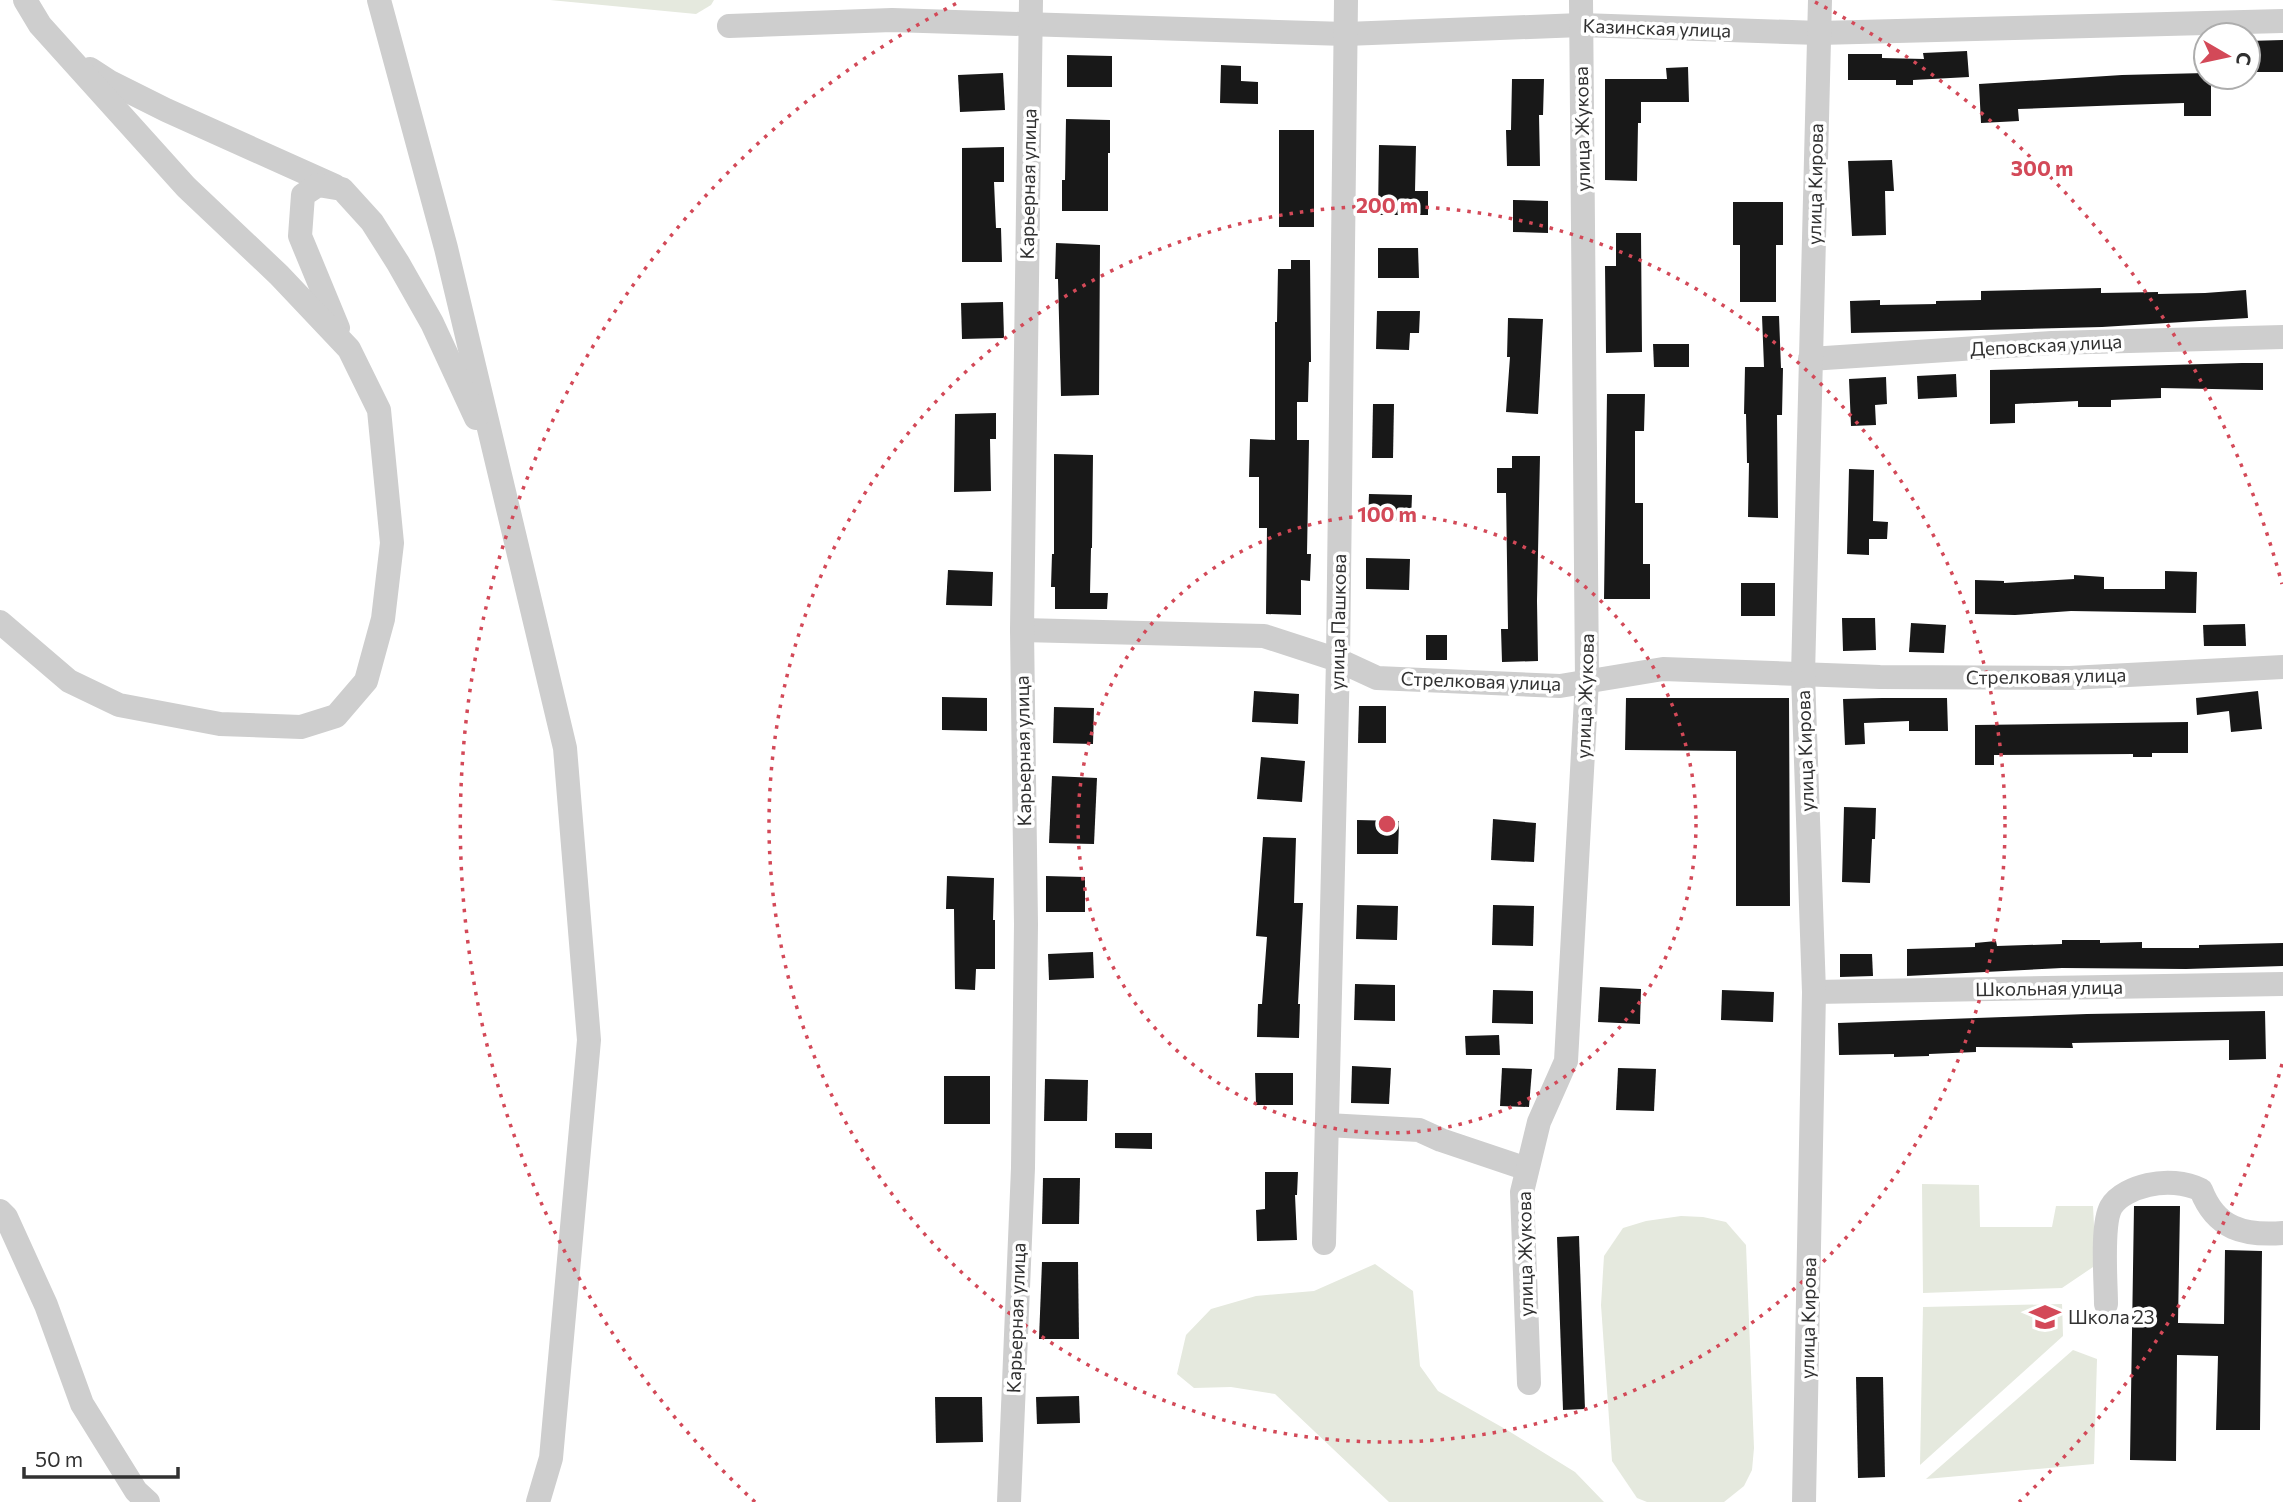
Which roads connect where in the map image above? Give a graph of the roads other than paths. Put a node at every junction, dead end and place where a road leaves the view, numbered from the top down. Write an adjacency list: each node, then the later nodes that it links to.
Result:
1 (26, 0): 12 (street)
2 (379, 0): 17 (street)
3 (1346, 0): 11 (street, улица Пашкова)
4 (1581, 0): 8 (street, улица Жукова)
5 (1819, 0): 10 (street, улица Кирова)
6 (1031, 12): 9 (street, Казинская улица); 11 (street, Казинская улица); 19 (street, Карьерная улица)
7 (2283, 21): 10 (street, Казинская улица)
8 (1581, 25): 10 (street, Казинская улица); 11 (street, Казинская улица); 23 (street, улица Жукова)
9 (729, 26)
10 (1819, 33): 16 (street, улица Кирова)
11 (1346, 34): 20 (street, улица Пашкова)
12 (64, 52): 13 (street); 15 (street)
13 (342, 189): 15 (street); 17 (street)
14 (2283, 337): 16 (street, Деповская улица)
15 (349, 349): 18 (street)
16 (1810, 359): 22 (street, улица Кирова)
17 (498, 466): 34 (street)
18 (0, 622)
19 (1021, 630): 20 (street, Стрелковая улица); 35 (street, Карьерная улица)
20 (1338, 660): 23 (street, Стрелковая улица); 26 (street, улица Пашкова)
21 (2283, 667): 22 (street, Стрелковая улица)
22 (1803, 675): 23 (street, Стрелковая улица); 25 (street, улица Кирова)
23 (1587, 680): 27 (street, улица Жукова)
24 (2283, 984): 25 (street, Школьная улица)
25 (1814, 992): 36 (street, улица Кирова)
26 (1327, 1125): 27 (street); 30 (street, улица Пашкова)
27 (1527, 1169): 32 (street, улица Жукова)
28 (0, 1211): 33 (street)
29 (2283, 1233): 31 (street)
30 (1324, 1243)
31 (2106, 1304)
32 (1529, 1383)
33 (148, 1502)
34 (538, 1502)
35 (1009, 1502)
36 (1804, 1502)

